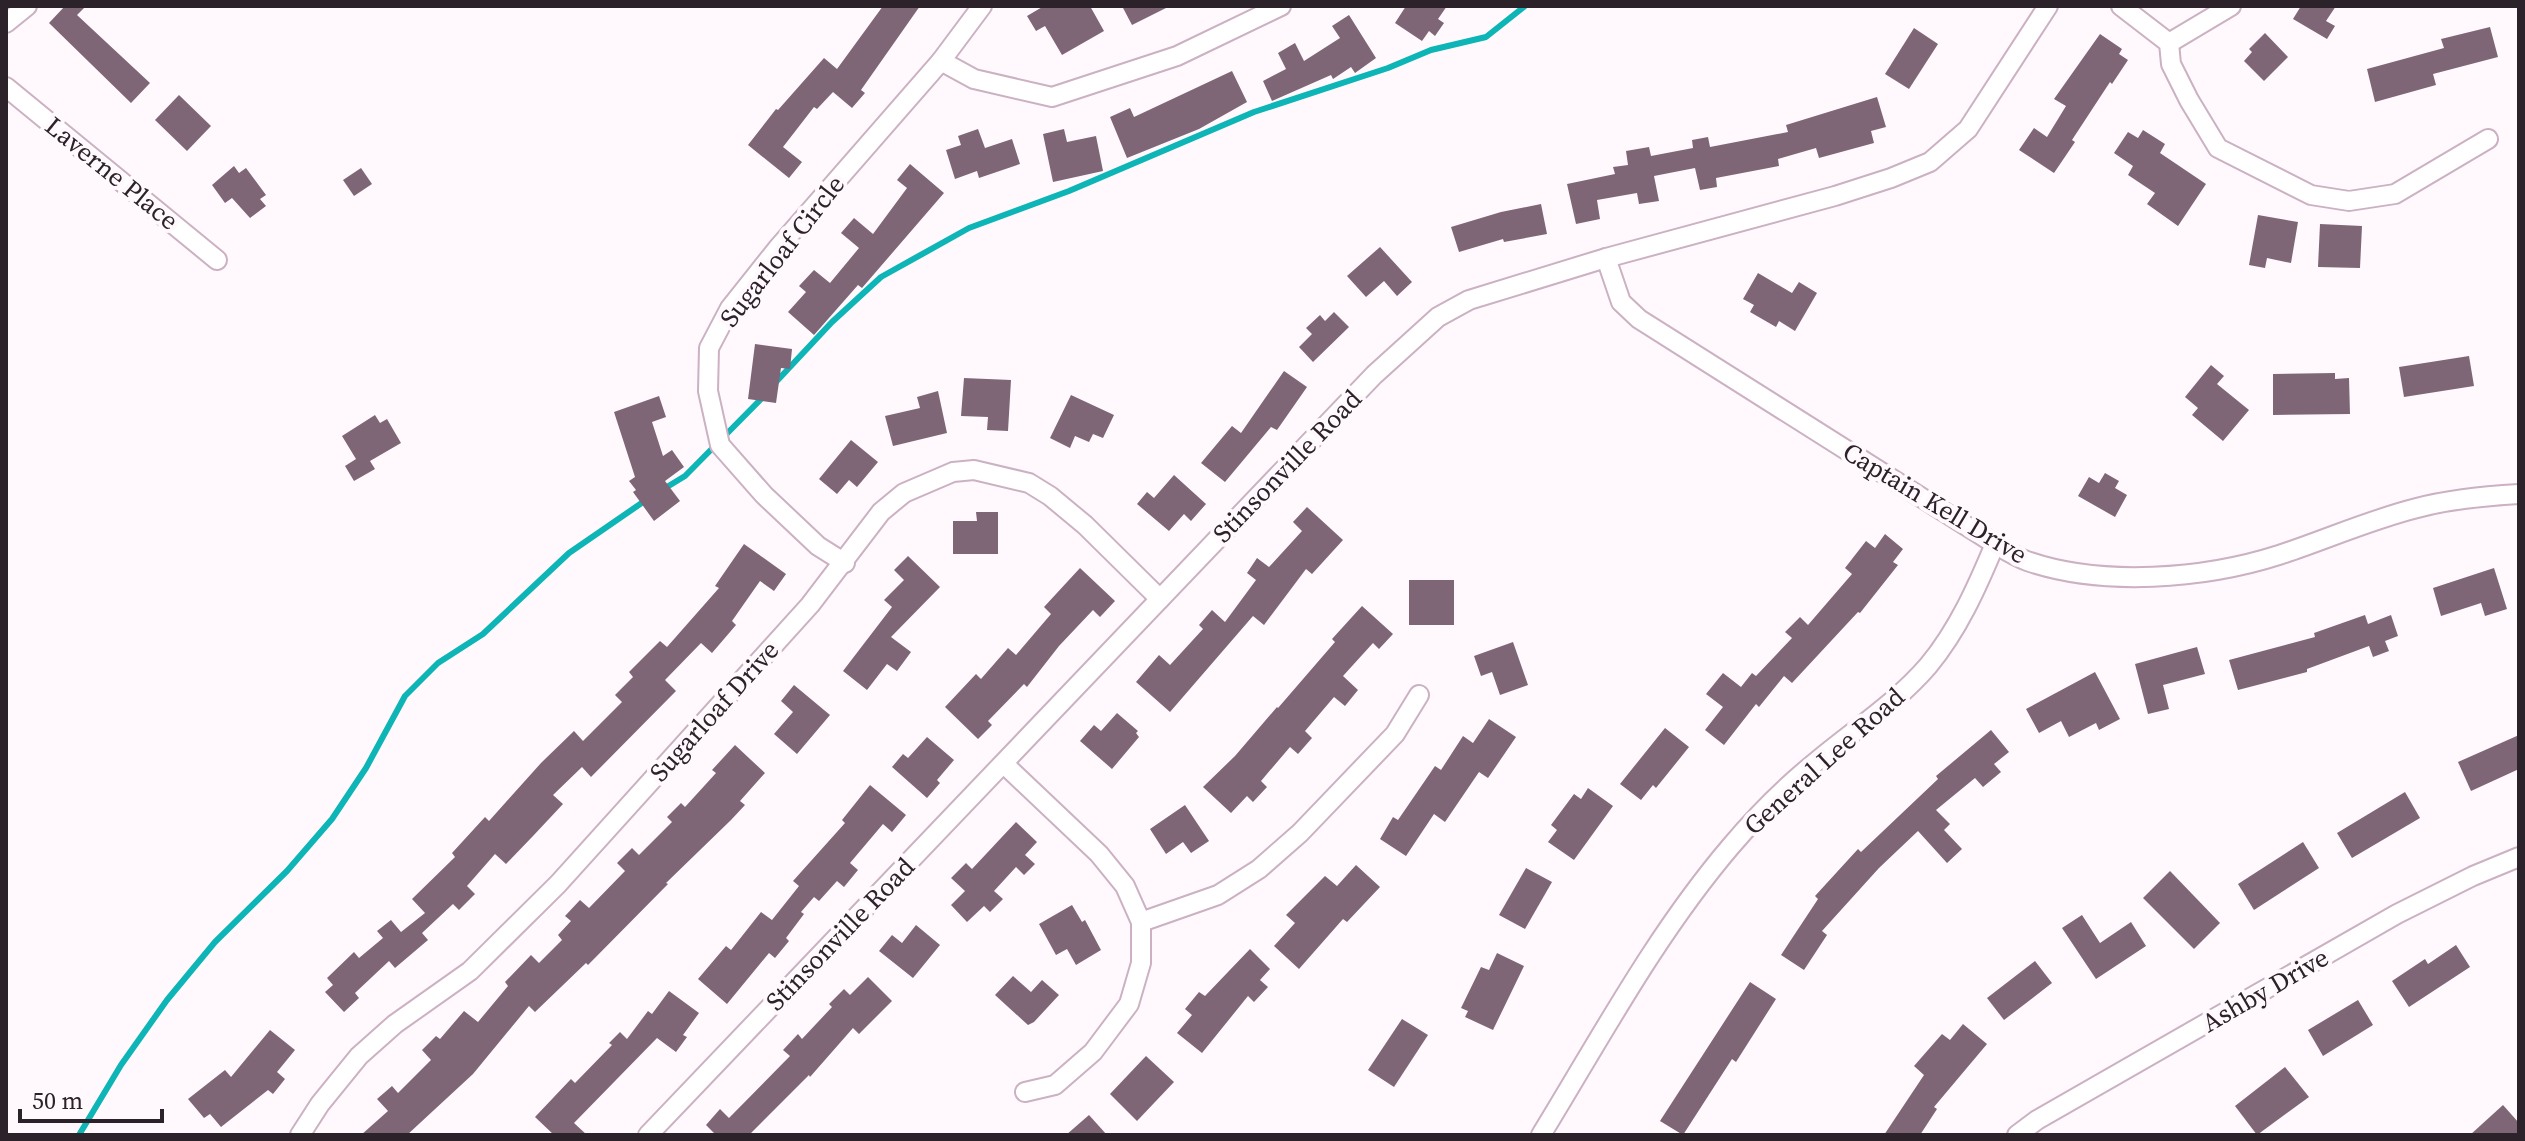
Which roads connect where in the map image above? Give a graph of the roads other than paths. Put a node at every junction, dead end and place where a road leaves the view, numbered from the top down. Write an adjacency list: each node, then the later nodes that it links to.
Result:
1 (27, 6): 7 (street)
2 (982, 6): 9 (street, Sugarloaf Circle)
3 (1281, 6): 9 (street)
4 (2048, 6): 12 (street, Stinsonville Road)
5 (2121, 6): 8 (street)
6 (2231, 6): 8 (street)
7 (6, 23)
8 (2169, 43): 11 (street)
9 (941, 61): 16 (street, Sugarloaf Circle)
10 (6, 87): 13 (street, Laverne Place)
11 (2488, 139)
12 (1606, 258): 15 (street, Captain Kell Drive); 17 (street, Stinsonville Road)
13 (217, 260)
14 (2519, 494): 15 (street, Captain Kell Drive)
15 (1995, 544): 25 (street, General Lee Road)
16 (845, 563): 17 (street, Sugarloaf Drive); 23 (street, Sugarloaf Drive)
17 (1160, 599): 19 (street, Stinsonville Road)
18 (1419, 695): 21 (street)
19 (1004, 764): 21 (street); 24 (street, Stinsonville Road)
20 (2519, 857): 26 (street, Ashby Drive)
21 (1141, 922): 22 (street)
22 (1025, 1092)
23 (300, 1135)
24 (648, 1135)
25 (1541, 1135)
26 (2017, 1135)

